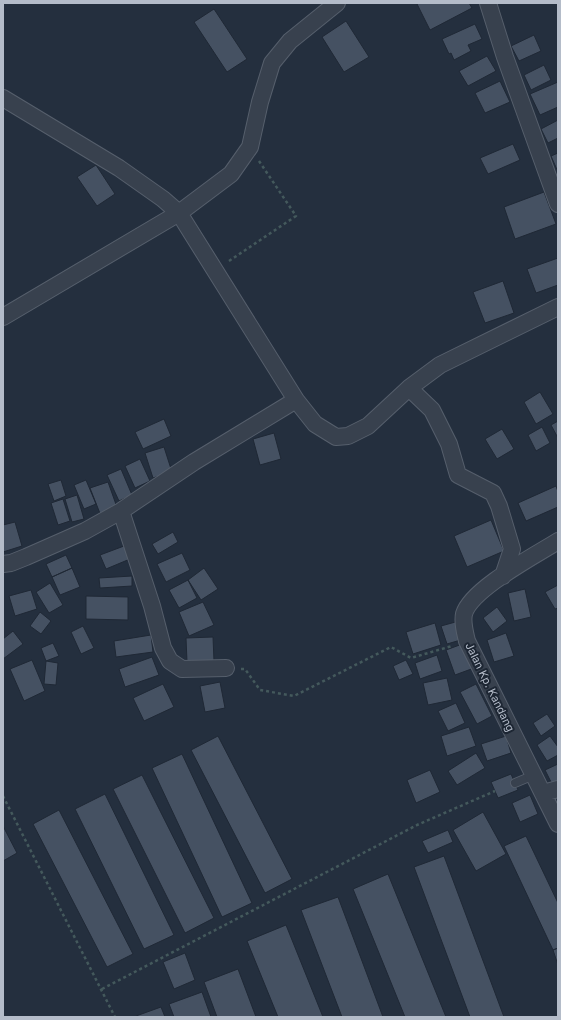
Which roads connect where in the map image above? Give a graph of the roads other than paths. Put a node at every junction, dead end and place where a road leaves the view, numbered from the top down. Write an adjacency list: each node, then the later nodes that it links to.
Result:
1 (337, 3): 5 (street)
2 (488, 3): 4 (street)
3 (3, 98): 5 (street)
4 (558, 204)
5 (179, 213): 7 (street); 9 (street)
6 (558, 307): 8 (street)
7 (3, 317)
8 (409, 388): 9 (street); 13 (street)
9 (296, 400): 10 (street)
10 (120, 511): 12 (street); 14 (street)
11 (558, 541): 13 (street, Jalan Kp. Kandang)
12 (3, 564)
13 (503, 576): 15 (street, Jalan Kp. Kandang)
14 (226, 668)
15 (534, 775): 16 (lane); 17 (street, Jalan Kp. Kandang)
16 (515, 783)
17 (550, 791): 18 (street, Jalan Kp. Kandang)
18 (558, 824)

